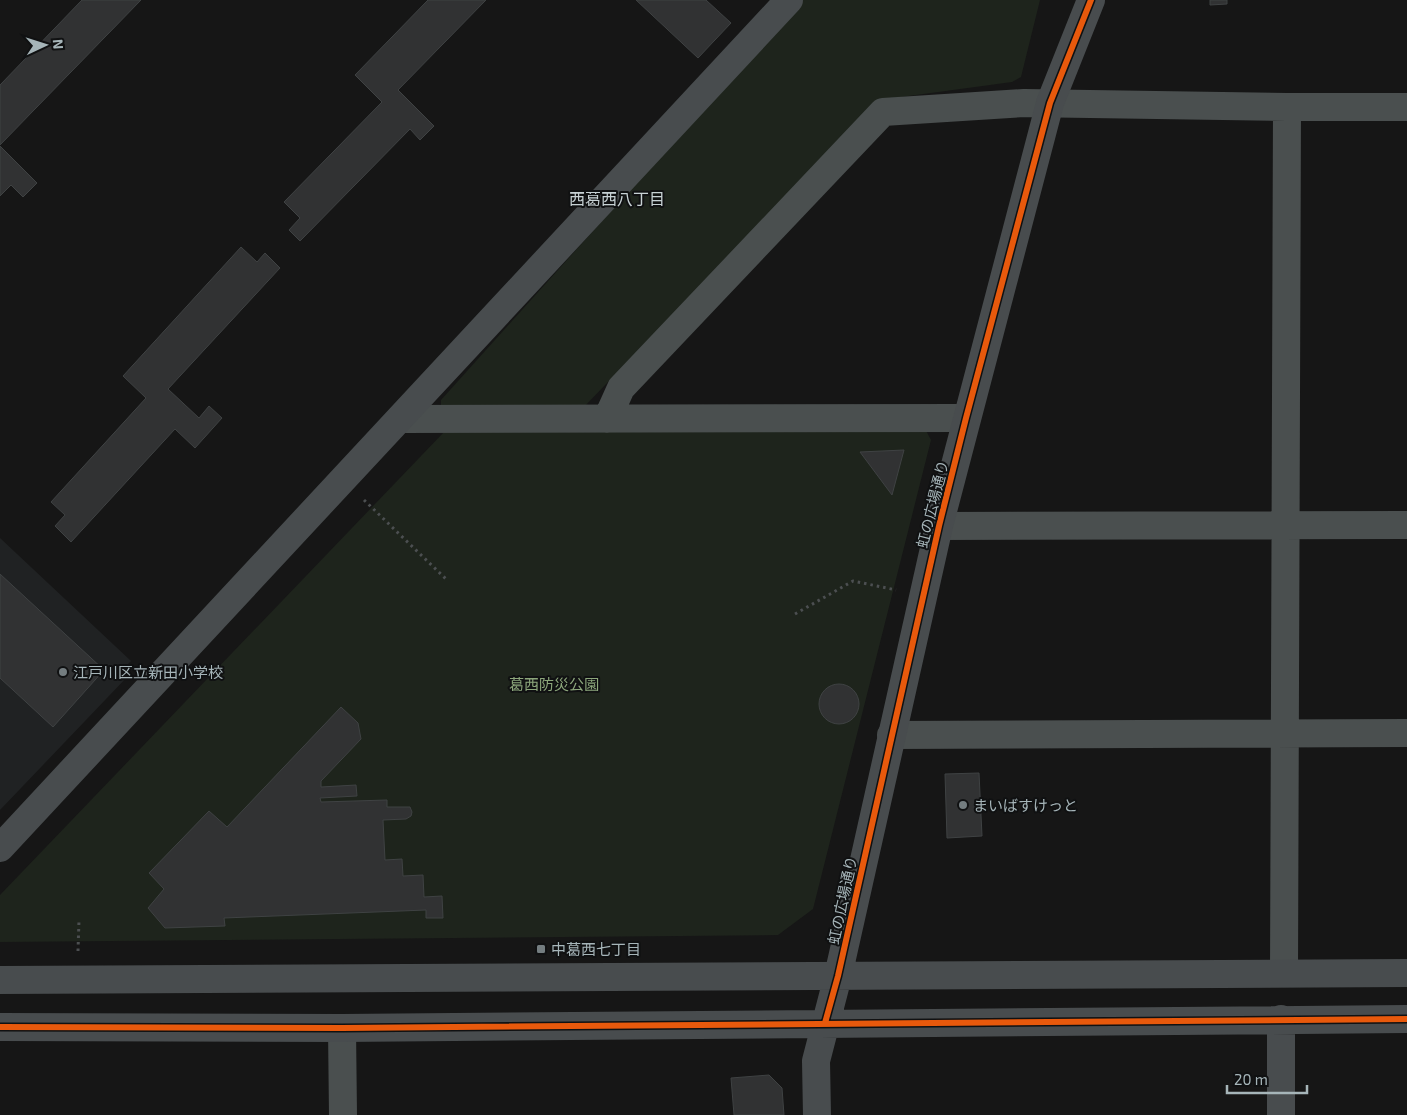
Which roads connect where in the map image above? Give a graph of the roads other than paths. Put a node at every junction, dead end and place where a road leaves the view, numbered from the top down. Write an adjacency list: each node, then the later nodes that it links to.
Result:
1 (789, 0): 8 (street)
2 (1091, 0): 3 (street, 虹の広場通り)
3 (1050, 104): 4 (street); 6 (street, 虹の広場通り); 7 (street)
4 (1287, 107): 5 (street); 9 (street)
5 (1407, 107)
6 (966, 418): 7 (street); 11 (street, 虹の広場通り)
7 (607, 419): 8 (street)
8 (400, 420): 15 (street)
9 (1286, 525): 10 (street); 11 (street); 12 (street)
10 (1407, 525)
11 (939, 526): 14 (street, 虹の広場通り)
12 (1286, 732): 13 (street); 14 (street); 16 (street)
13 (1407, 733)
14 (891, 735): 18 (street, 虹の広場通り)
15 (0, 848)
16 (1284, 973): 17 (street); 18 (street)
17 (1407, 973)
18 (838, 976): 19 (street); 22 (street, 虹の広場通り)
19 (0, 980)
20 (1281, 1019): 21 (street); 22 (street); 27 (street)
21 (1407, 1019)
22 (825, 1023): 24 (street); 26 (street, 虹の広場通り)
23 (0, 1027): 24 (street)
24 (342, 1028): 25 (street)
25 (343, 1115)
26 (817, 1115)
27 (1280, 1115)

